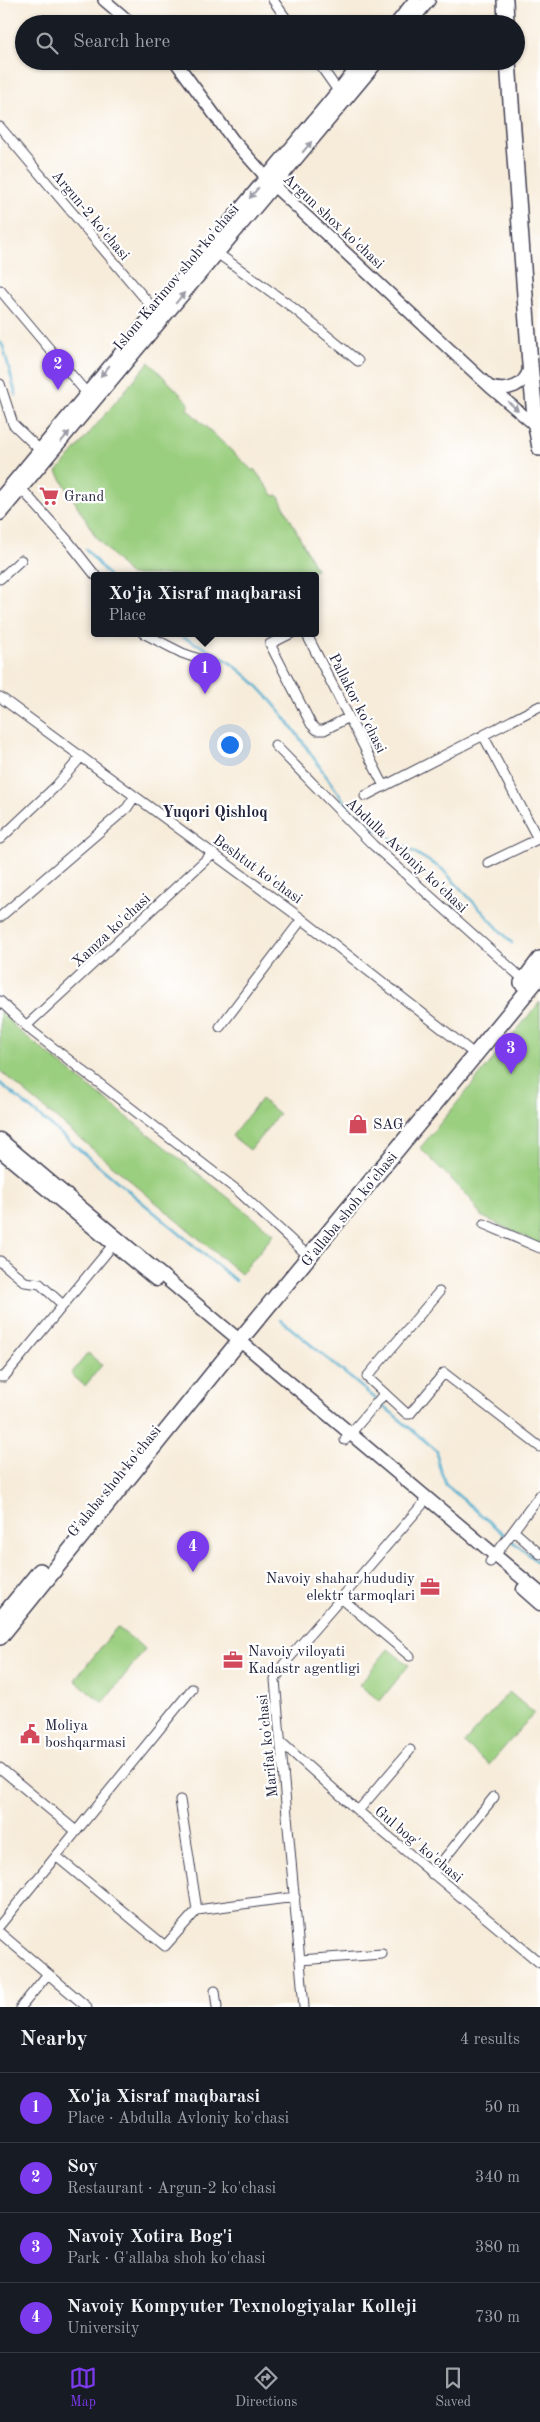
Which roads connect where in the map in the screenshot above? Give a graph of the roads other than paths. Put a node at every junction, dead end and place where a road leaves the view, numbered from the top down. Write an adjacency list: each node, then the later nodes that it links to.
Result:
1 (104, 0): 6 (street)
2 (274, 0): 7 (street)
3 (415, 0): 8 (main road)
4 (429, 0): 9 (main road)
5 (505, 0): 10 (main road)
6 (122, 15)
7 (284, 15)
8 (403, 15)
9 (416, 15)
10 (506, 15)
11 (182, 70): 19 (street, Argun shox ko'chasi)
12 (324, 70): 16 (street)
13 (355, 70): 16 (main road, Islom Karimov shoh ko'chasi)
14 (371, 70): 17 (main road, Islom Karimov shoh ko'chasi)
15 (509, 70): 24 (main road)
16 (338, 90): 17 (street); 19 (main road, Islom Karimov shoh ko'chasi)
17 (345, 102): 19 (main road, Islom Karimov shoh ko'chasi, one-way to 17)
18 (0, 127): 22 (street, Argun-2 ko'chasi)
19 (271, 182): 20 (main road, Islom Karimov shoh ko'chasi); 22 (main road, Islom Karimov shoh ko'chasi, one-way to 22); 26 (street, Argun shox ko'chasi)
20 (217, 253): 22 (main road, Islom Karimov shoh ko'chasi, one-way to 20); 23 (street)
21 (0, 290): 27 (street)
22 (159, 314): 27 (main road, Islom Karimov shoh ko'chasi)
23 (358, 361)
24 (530, 364): 26 (street); 28 (main road)
25 (0, 384): 30 (street)
26 (490, 387): 28 (street, Argun shox ko'chasi, one-way to 28)
27 (90, 397): 30 (main road, Islom Karimov shoh ko'chasi)
28 (538, 426): 29 (main road)
29 (540, 448)
30 (44, 454): 31 (main road, Islom Karimov shoh ko'chasi)
31 (18, 485): 32 (main road, Islom Karimov shoh ko'chasi); 33 (main road, Islom Karimov shoh ko'chasi); 35 (street)
32 (0, 498)
33 (0, 514)
34 (21, 560): 36 (street)
35 (92, 572)
36 (0, 580)
37 (151, 637): 40 (street)
38 (284, 637): 43 (street)
39 (308, 637): 43 (street, Pallakor ko'chasi)
40 (210, 663)
41 (1, 700): 46 (street, Beshtut ko'chasi)
42 (540, 706): 44 (street)
43 (349, 717): 47 (street, Pallakor ko'chasi)
44 (483, 735): 47 (street); 51 (street)
45 (275, 745): 58 (street, Abdulla Avloniy ko'chasi)
46 (80, 757): 48 (street, Beshtut ko'chasi); 50 (street)
47 (384, 786): 49 (street)
48 (134, 796): 52 (street, Beshtut ko'chasi); 54 (street)
49 (365, 796)
50 (0, 838)
51 (539, 839): 53 (street)
52 (213, 853): 55 (street, Beshtut ko'chasi); 60 (street, Xamza ko'chasi)
53 (488, 863)
54 (0, 917)
55 (302, 919): 61 (street); 62 (street, Beshtut ko'chasi)
56 (540, 959): 58 (main road, G'allaba shoh ko'chasi)
57 (540, 976): 72 (main road, G'allaba shoh ko'chasi)
58 (524, 980): 62 (main road, G'allaba shoh ko'chasi)
59 (0, 1001): 60 (street)
60 (26, 1026): 68 (street)
61 (220, 1027)
62 (468, 1049): 68 (main road, G'allaba shoh ko'chasi)
63 (0, 1139): 66 (main road)
64 (0, 1151): 66 (main road)
65 (484, 1224): 67 (street)
66 (116, 1242): 71 (street); 72 (main road)
67 (540, 1248)
68 (303, 1251): 72 (main road, G'allaba shoh ko'chasi)
69 (0, 1261): 71 (street)
70 (439, 1292): 75 (street)
71 (62, 1304): 74 (street)
72 (234, 1340): 73 (main road, G'allaba shoh ko'chasi); 76 (main road); 86 (main road, G'alaba shoh ko'chasi)
73 (215, 1373): 87 (main road, G'alaba shoh ko'chasi)
74 (0, 1377)
75 (384, 1394): 76 (street); 77 (street)
76 (347, 1437): 79 (main road); 82 (main road)
77 (540, 1447)
78 (540, 1495): 80 (street)
79 (422, 1505): 82 (main road); 84 (street, Marifat ko'chasi)
80 (514, 1531): 81 (street); 82 (street)
81 (540, 1554)
82 (493, 1558): 83 (main road); 85 (main road)
83 (540, 1593)
84 (341, 1598): 88 (street); 90 (street, Marifat ko'chasi)
85 (540, 1604)
86 (0, 1620)
87 (0, 1637)
88 (410, 1656)
89 (192, 1689): 96 (street)
90 (282, 1742): 95 (street, Gul bog' ko'chasi); 99 (street, Marifat ko'chasi)
91 (410, 1750): 95 (street)
92 (0, 1768): 96 (street)
93 (494, 1797): 98 (street)
94 (180, 1800): 100 (street)
95 (358, 1810): 98 (street, Gul bog' ko'chasi)
96 (76, 1830): 97 (street)
97 (56, 1856): 100 (street); 101 (street)
98 (432, 1874): 105 (street, Gul bog' ko'chasi)
99 (295, 1897): 100 (street); 104 (street, Marifat ko'chasi)
100 (197, 1910)
101 (0, 1925)
102 (0, 1933): 106 (street)
103 (382, 1954): 104 (street)
104 (300, 1960): 111 (street, Marifat ko'chasi)
105 (540, 1963)
106 (47, 1975): 108 (street); 109 (street)
107 (215, 1992): 110 (street)
108 (21, 2007)
109 (87, 2007)
110 (217, 2007)
111 (304, 2007)

